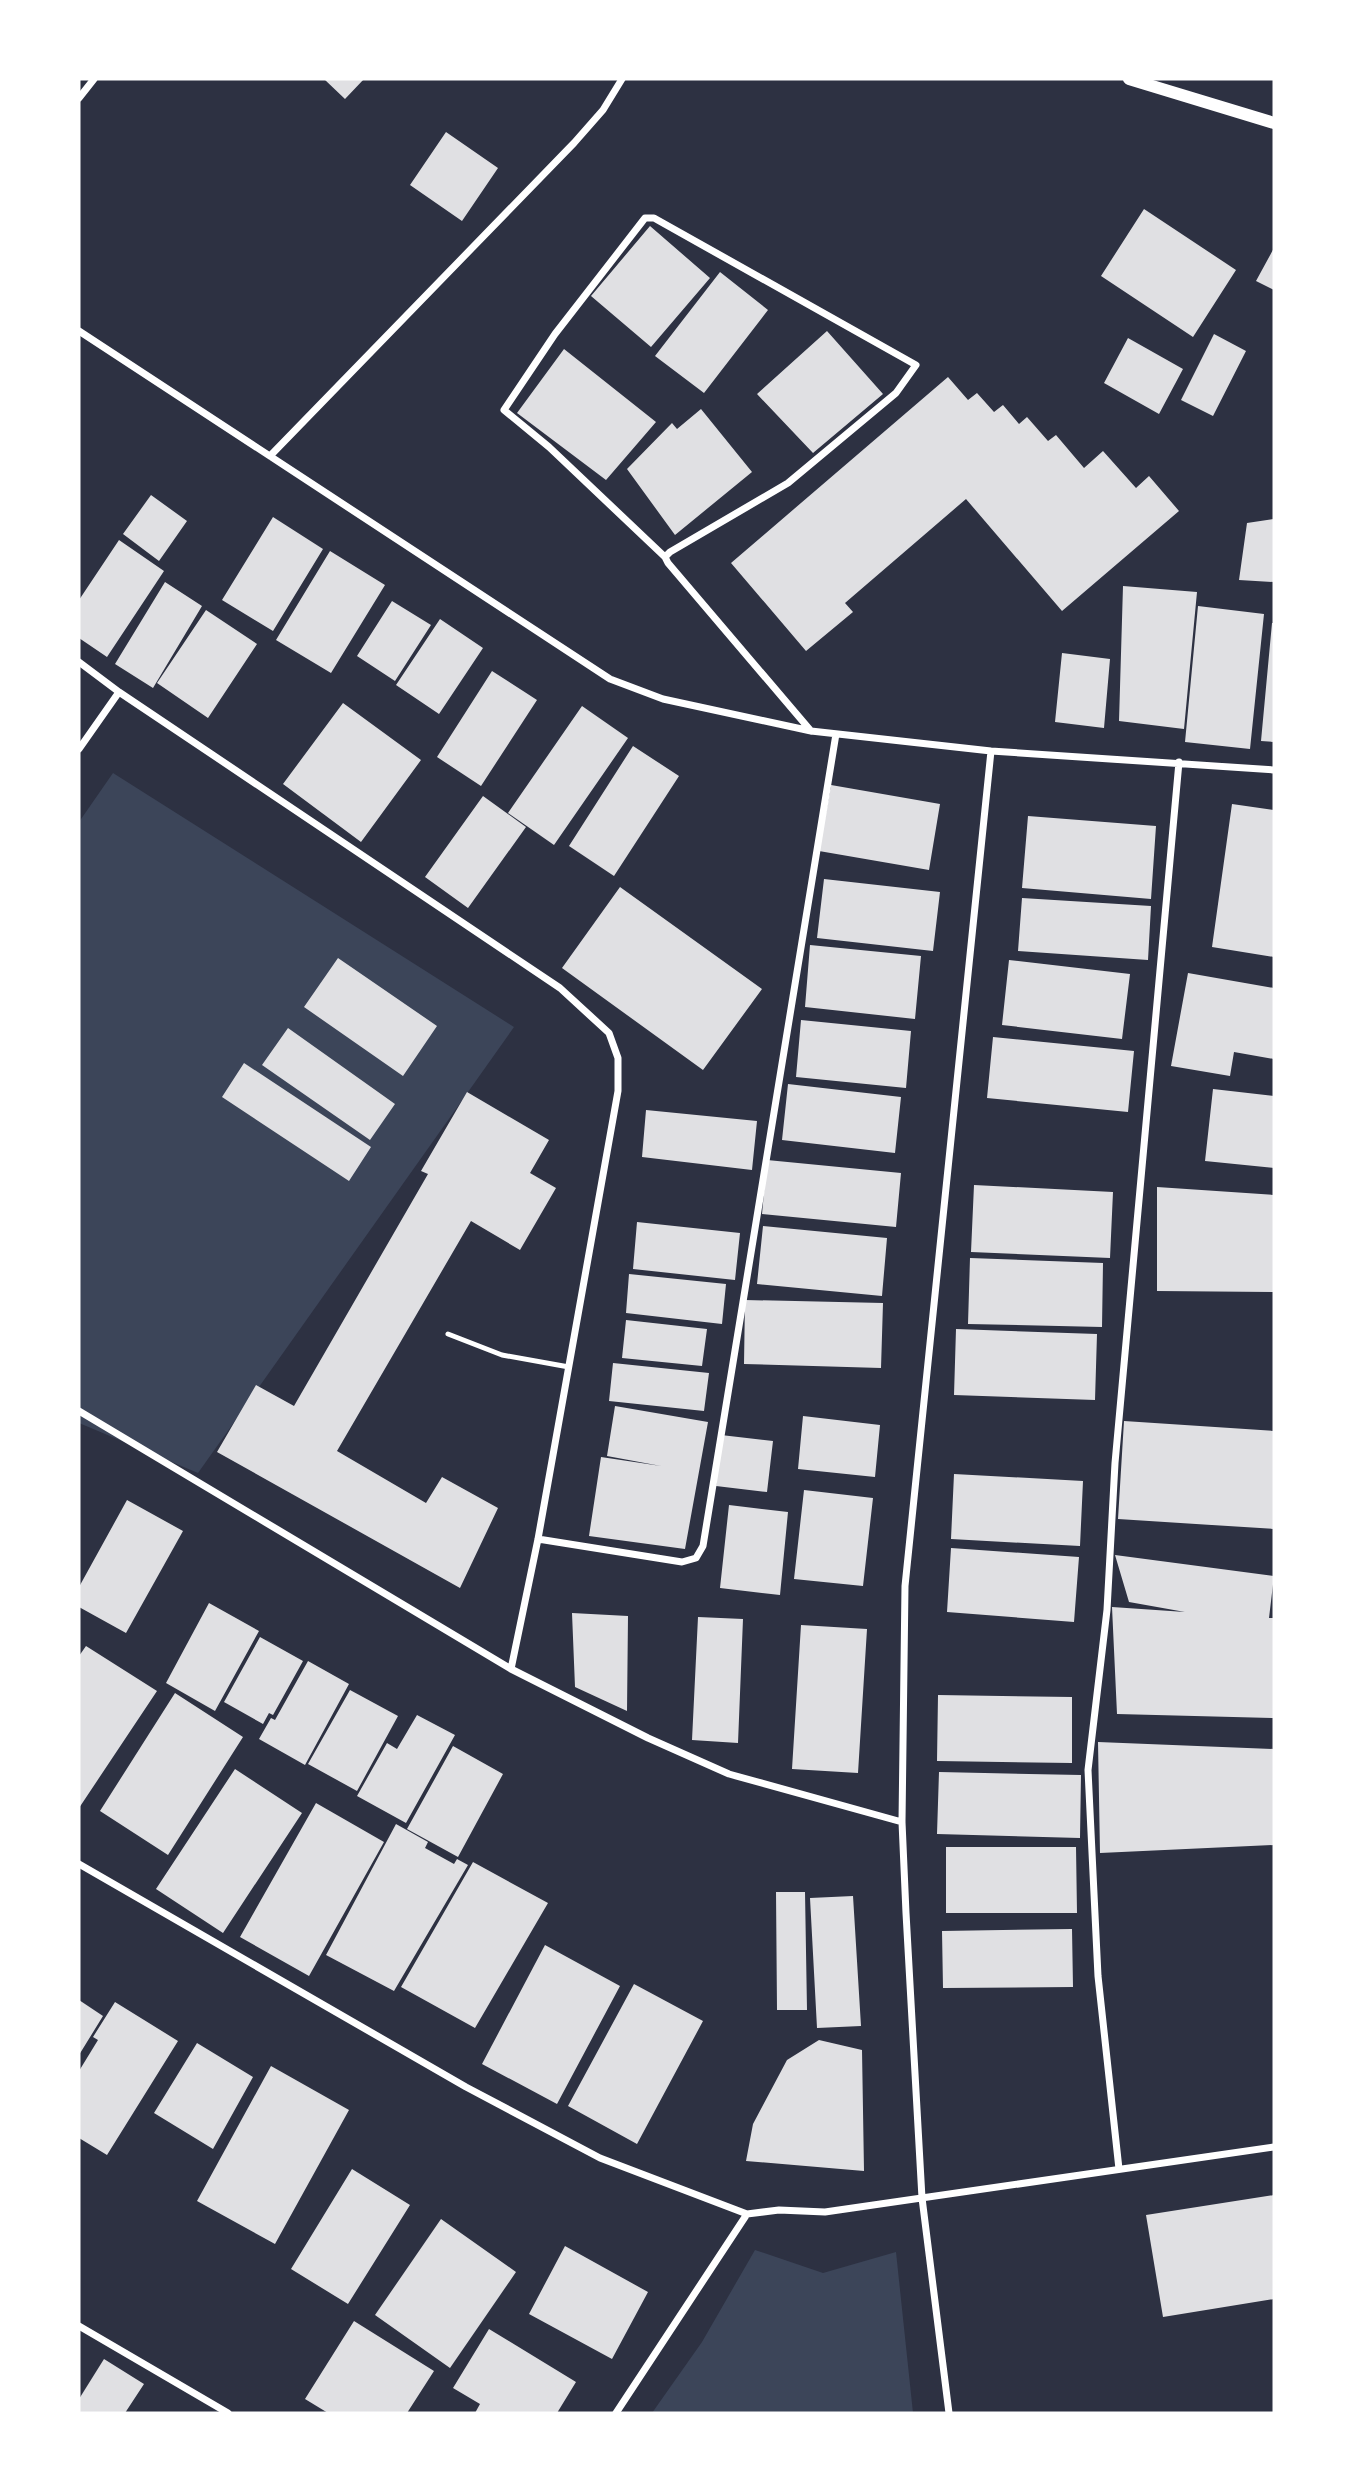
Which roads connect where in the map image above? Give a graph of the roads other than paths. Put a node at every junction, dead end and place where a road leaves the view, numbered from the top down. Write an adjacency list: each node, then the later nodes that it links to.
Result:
1 (94, 79): 4 (street)
2 (622, 79): 7 (street)
3 (1129, 79): 5 (street)
4 (79, 98)
5 (1274, 123)
6 (79, 331): 7 (street)
7 (270, 456): 11 (street)
8 (665, 557): 8 (street); 11 (street)
9 (79, 662): 10 (street)
10 (119, 692): 13 (street); 18 (street)
11 (811, 730): 12 (street)
12 (836, 734): 14 (street); 20 (street)
13 (79, 749)
14 (991, 751): 15 (street); 22 (street)
15 (1179, 762): 16 (street); 25 (street)
16 (1274, 769)
17 (448, 1334): 18 (lane)
18 (569, 1367): 20 (street)
19 (79, 1411): 21 (street)
20 (538, 1539): 21 (street)
21 (512, 1669): 22 (street)
22 (902, 1822): 26 (street)
23 (79, 1864): 27 (street)
24 (1274, 2147): 25 (street)
25 (1119, 2169): 26 (street)
26 (922, 2198): 27 (street); 31 (street)
27 (747, 2214): 30 (street)
28 (79, 2326): 29 (street)
29 (228, 2413)
30 (616, 2413)
31 (949, 2413)

